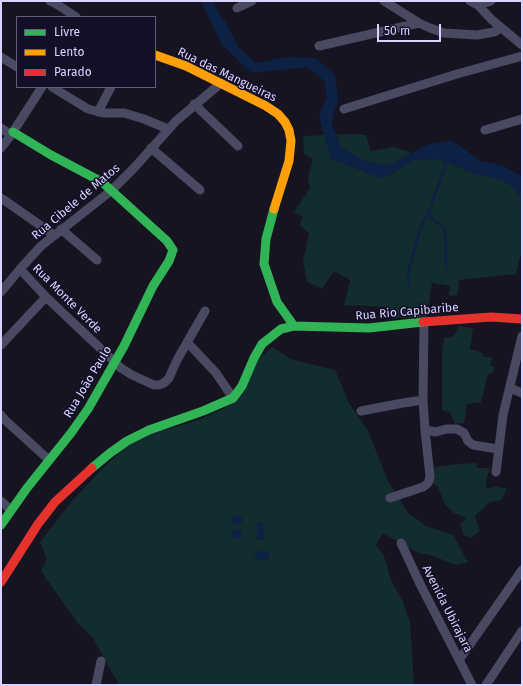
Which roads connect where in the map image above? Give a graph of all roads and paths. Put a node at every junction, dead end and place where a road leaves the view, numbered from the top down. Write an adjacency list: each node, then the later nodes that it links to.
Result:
1 (50, 1): 7 (street)
2 (252, 1): 6 (street)
3 (384, 1): 8 (street)
4 (491, 1): 5 (street)
5 (474, 3): 9 (street)
6 (237, 8)
7 (74, 16)
8 (419, 23): 9 (street); 11 (street)
9 (501, 28): 10 (street)
10 (522, 45)
11 (318, 46)
12 (156, 55): 16 (street, Rua das Mangueiras)
13 (522, 56): 21 (street)
14 (1, 57): 15 (street)
15 (16, 65)
16 (221, 83): 20 (street, Rua Cibele de Matos); 42 (street, Rua das Mangueiras)
17 (41, 88): 27 (street)
18 (54, 88): 22 (street)
19 (110, 88): 22 (street)
20 (194, 104): 25 (street, Rua Cibele de Matos); 28 (street)
21 (344, 108)
22 (98, 112): 25 (street)
23 (522, 119): 26 (street)
24 (1, 128): 27 (street)
25 (168, 129): 30 (street, Rua Cibele de Matos)
26 (485, 130)
27 (12, 133): 29 (street); 31 (street)
28 (238, 146)
29 (1, 148)
30 (151, 148): 31 (street, Rua Cibele de Matos); 32 (street)
31 (112, 190): 34 (street, Rua Cibele de Matos); 46 (street, Rua João Paulo)
32 (200, 190)
33 (1, 198): 34 (street)
34 (58, 232): 35 (street); 36 (street, Rua Cibele de Matos)
35 (97, 260)
36 (20, 269): 37 (street, Rua Cibele de Matos); 38 (street, Rua Monte Verde)
37 (1, 292)
38 (46, 297): 45 (street); 46 (street, Rua Monte Verde)
39 (205, 311): 44 (street)
40 (522, 319): 41 (street, Rua Rio Capibaribe)
41 (424, 322): 42 (street, Rua Rio Capibaribe); 50 (street)
42 (294, 326): 49 (street)
43 (522, 336): 47 (street)
44 (187, 342): 46 (street, Rua Monte Verde); 49 (street)
45 (1, 345)
46 (114, 362): 55 (street, Rua João Paulo)
47 (510, 388): 48 (street); 54 (street)
48 (522, 393)
49 (233, 398): 63 (street)
50 (423, 400): 51 (street); 53 (street)
51 (361, 411)
52 (1, 416): 55 (street)
53 (425, 430): 54 (street); 57 (street)
54 (498, 449): 56 (street)
55 (50, 460): 59 (street, Rua João Paulo)
56 (496, 472)
57 (390, 498)
58 (1, 501): 59 (street)
59 (11, 510): 60 (street, Rua João Paulo)
60 (1, 525)
61 (401, 543): 65 (street, Avenida Ubirajara)
62 (522, 570): 65 (street)
63 (1, 582)
64 (522, 631): 69 (street)
65 (459, 660): 68 (street, Avenida Ubirajara)
66 (101, 661): 67 (street)
67 (96, 685)
68 (472, 685)
69 (486, 685)

